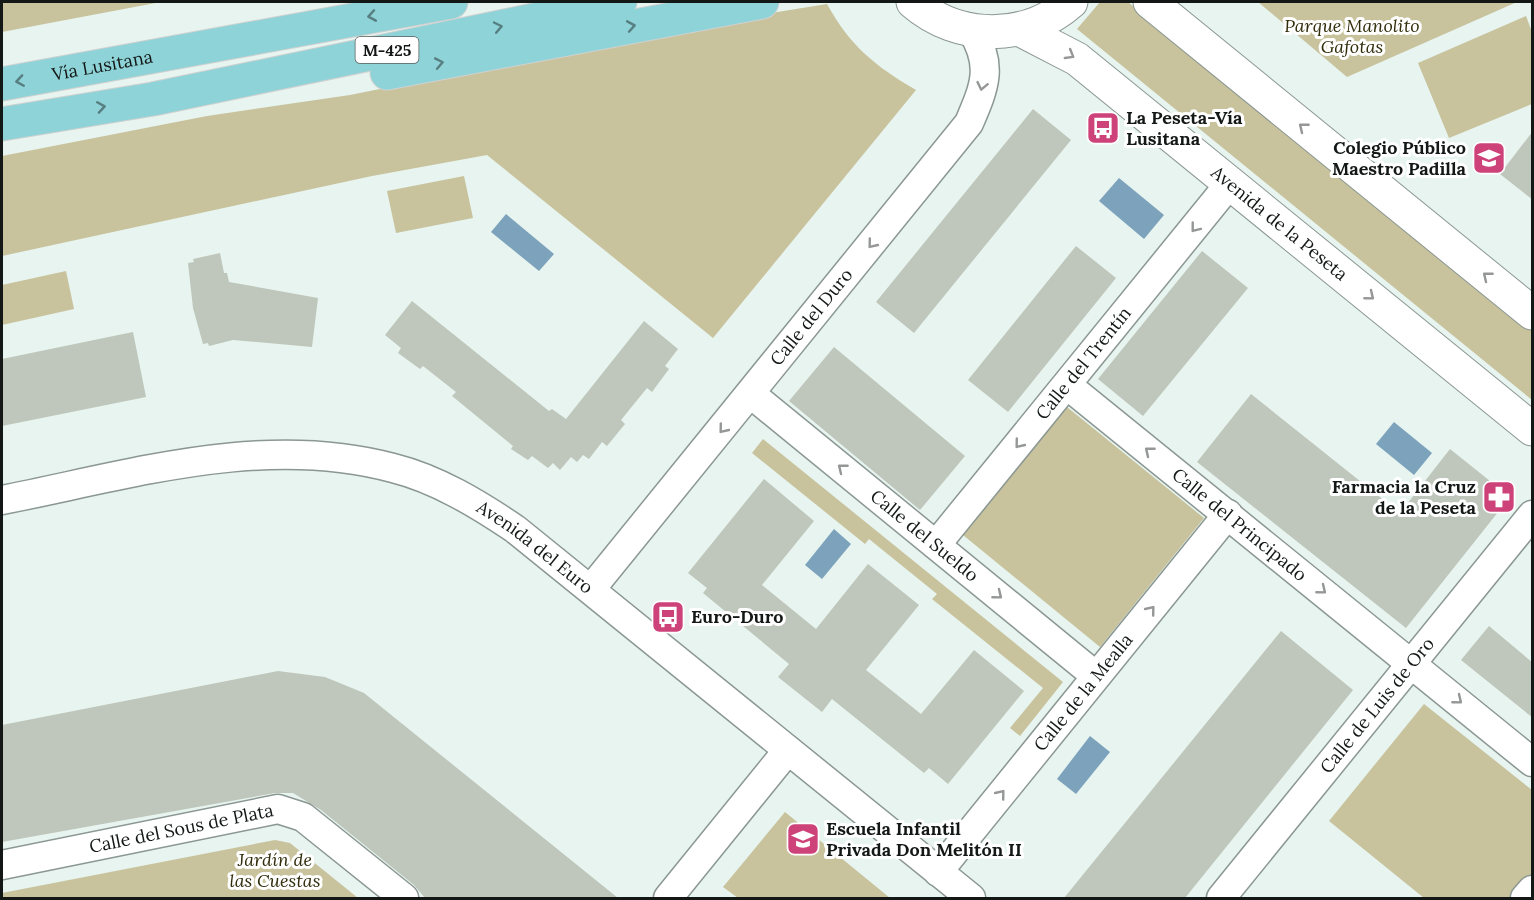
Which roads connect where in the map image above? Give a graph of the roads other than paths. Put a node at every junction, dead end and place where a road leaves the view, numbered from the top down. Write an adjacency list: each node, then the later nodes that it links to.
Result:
1 (342, 2): 10 (main road)
2 (451, 2): 10 (main road, M-425, one-way to 10)
3 (620, 2): 12 (main road, M-425, one-way to 3)
4 (762, 2): 12 (main road, one-way to 4)
5 (913, 2): 9 (street)
6 (1071, 2): 8 (street)
7 (1150, 2): 15 (street, one-way to 7)
8 (1019, 29): 9 (street); 14 (street, Avenida de la Peseta, one-way to 14)
9 (972, 31): 17 (street, Calle del Duro, one-way to 17)
10 (202, 47): 11 (main road, Vía Lusitana / M-425, one-way to 11)
11 (2, 84)
12 (153, 99): 13 (main road, M-425, one-way to 12)
13 (2, 124)
14 (1231, 182): 16 (street, Calle del Trentín, one-way to 16); 18 (street, Avenida de la Peseta, one-way to 18)
15 (1533, 313)
16 (1067, 385): 20 (street, Calle del Principado, one-way to 16); 22 (street, Calle del Trentín, one-way to 22)
17 (751, 394): 22 (street, Calle del Sueldo, one-way to 17); 23 (street, Calle del Duro, one-way to 23)
18 (1533, 429)
19 (2, 500): 23 (street, Avenida del Euro)
20 (1228, 514): 24 (street, Calle del Principado, one-way to 24); 25 (street, Calle de la Mealla, one-way to 20)
21 (1533, 515): 24 (street, Calle de Luis de Oro)
22 (936, 545): 25 (street, Calle del Sueldo, one-way to 25)
23 (591, 589): 26 (street, Avenida del Euro)
24 (1413, 663): 27 (street, Calle del Principado, one-way to 27); 34 (street, Calle de Luis de Oro)
25 (1096, 676): 29 (street, Calle de la Mealla, one-way to 25)
26 (788, 750): 29 (street, Avenida del Euro); 32 (street)
27 (1533, 762)
28 (2, 865): 31 (street, Calle del Sous de Plata)
29 (938, 872): 33 (street, Avenida del Euro)
30 (1533, 890): 35 (street)
31 (404, 898)
32 (668, 898)
33 (971, 898)
34 (1221, 898)
35 (1526, 898)

